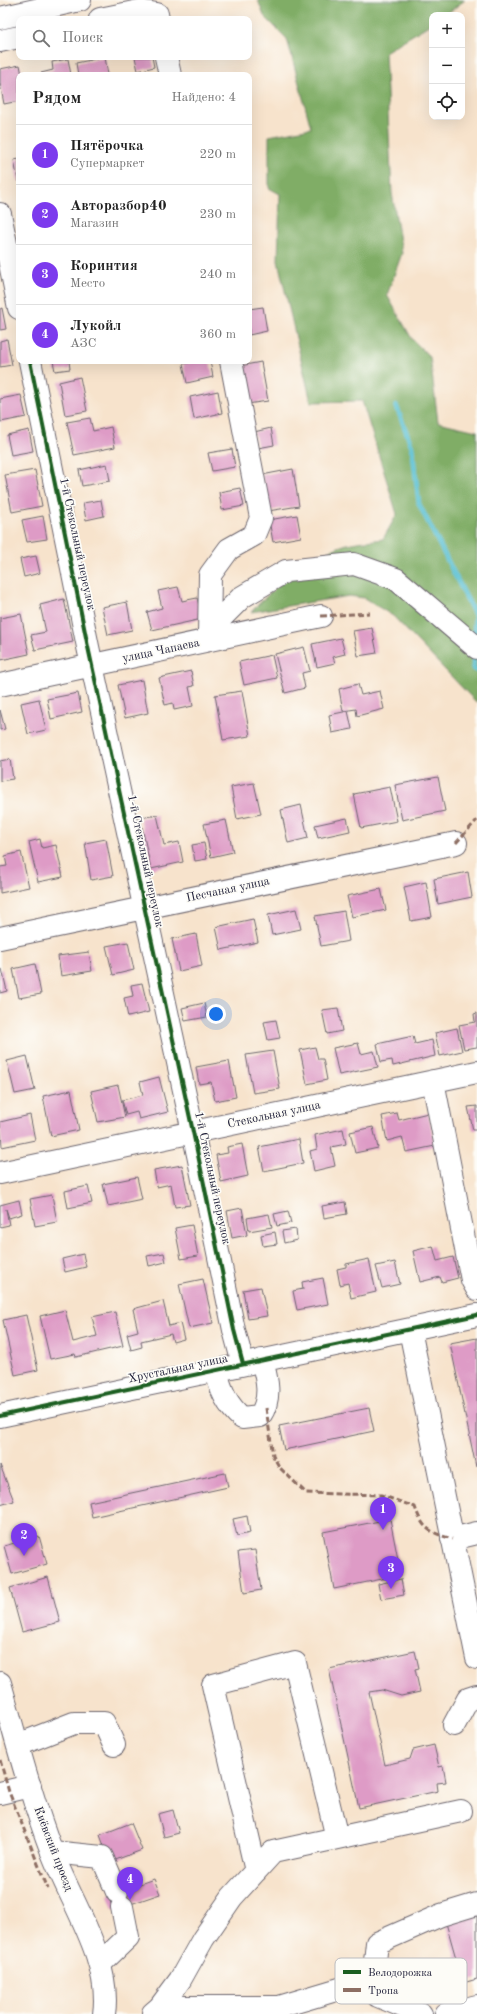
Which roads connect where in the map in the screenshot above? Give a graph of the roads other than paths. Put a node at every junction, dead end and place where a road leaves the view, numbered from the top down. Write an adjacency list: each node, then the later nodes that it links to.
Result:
1 (80, 0): 4 (street)
2 (115, 16): 3 (street)
3 (157, 16)
4 (0, 18)
5 (16, 38): 6 (street)
6 (0, 41)
7 (167, 60): 8 (street)
8 (169, 72)
9 (0, 214): 10 (street)
10 (16, 293)
11 (31, 364): 16 (street, 1-й Стекольный переулок)
12 (233, 364): 14 (street)
13 (321, 616): 14 (street, улица Чапаева)
14 (209, 635): 15 (street); 16 (street, улица Чапаева)
15 (471, 643)
16 (92, 666): 17 (street, улица Чапаева); 19 (street, 1-й Стекольный переулок)
17 (0, 685)
18 (456, 843): 19 (street, Песчаная улица)
19 (144, 907): 20 (street, Песчаная улица); 23 (street, 1-й Стекольный переулок)
20 (0, 938)
21 (477, 1072): 22 (street, Стекольная улица)
22 (433, 1081): 23 (street, Стекольная улица); 25 (street)
23 (193, 1132): 24 (street, Стекольная улица); 28 (street, 1-й Стекольный переулок)
24 (0, 1173)
25 (477, 1289)
26 (477, 1314): 27 (street, Хрустальная улица)
27 (410, 1330): 28 (street, Хрустальная улица); 32 (street)
28 (252, 1362): 29 (street, Хрустальная улица); 29 (street)
29 (216, 1371): 30 (street, Хрустальная улица)
30 (0, 1416)
31 (477, 1533): 32 (street)
32 (452, 1539): 33 (street)
33 (477, 1658)
34 (0, 1683): 37 (street, Киёвский проезд)
35 (477, 1696): 36 (street)
36 (454, 1726)
37 (18, 1745): 38 (street); 39 (street, Киёвский проезд)
38 (114, 1745)
39 (30, 1786): 40 (street); 43 (street, Киёвский проезд)
40 (0, 1793)
41 (461, 1811): 42 (street)
42 (337, 1838): 44 (street); 44 (street)
43 (52, 1852): 47 (street, Киёвский проезд); 47 (street)
44 (256, 1870): 51 (street)
45 (477, 1904): 46 (street)
46 (376, 1958)
47 (100, 1963): 52 (street, Киёвский проезд)
48 (335, 1990): 51 (street)
49 (397, 2004): 53 (street)
50 (477, 2006): 54 (street)
51 (156, 2010)
52 (104, 2014)
53 (421, 2014)
54 (446, 2014)

